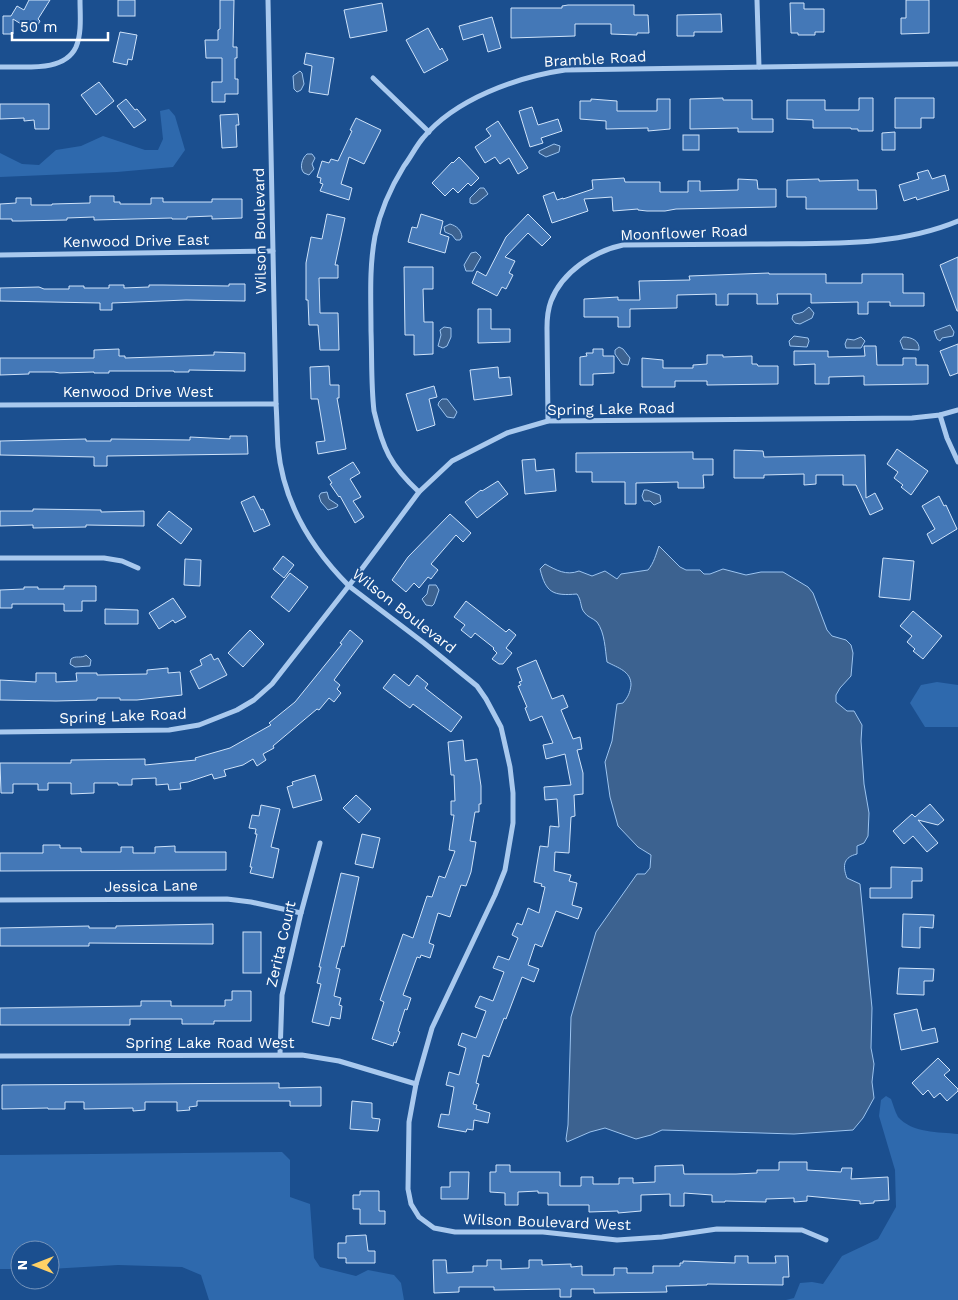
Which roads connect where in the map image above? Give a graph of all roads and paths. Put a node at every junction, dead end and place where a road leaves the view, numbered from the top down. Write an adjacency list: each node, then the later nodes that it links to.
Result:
1 (80, 0): 5 (street)
2 (268, 0): 10 (street, Wilson Boulevard)
3 (757, 0): 6 (street)
4 (958, 64): 6 (street, Bramble Road)
5 (0, 67)
6 (758, 67): 8 (street, Bramble Road)
7 (373, 78): 8 (street)
8 (429, 132): 18 (street, Bramble Road)
9 (958, 221): 16 (street, Moonflower Road)
10 (273, 251): 11 (street, Kenwood Drive East); 12 (street, Wilson Boulevard)
11 (0, 255)
12 (276, 404): 13 (street, Kenwood Drive West); 21 (street, Wilson Boulevard)
13 (0, 405)
14 (958, 410): 15 (street, Spring Lake Road)
15 (940, 415): 16 (street, Spring Lake Road); 17 (street)
16 (548, 422): 18 (street, Spring Lake Road)
17 (958, 462)
18 (419, 492): 21 (street, Spring Lake Road)
19 (0, 558): 20 (street)
20 (138, 568)
21 (349, 586): 22 (street, Spring Lake Road); 28 (street, Wilson Boulevard)
22 (0, 732)
23 (320, 843): 25 (street, Zerita Court)
24 (0, 900): 25 (street, Jessica Lane)
25 (301, 913): 26 (street, Zerita Court)
26 (280, 1054): 27 (street, Spring Lake Road West); 28 (street, Spring Lake Road West)
27 (0, 1056)
28 (416, 1084): 29 (street, Wilson Boulevard)
29 (419, 1217): 30 (street, Wilson Boulevard West)
30 (826, 1240)

